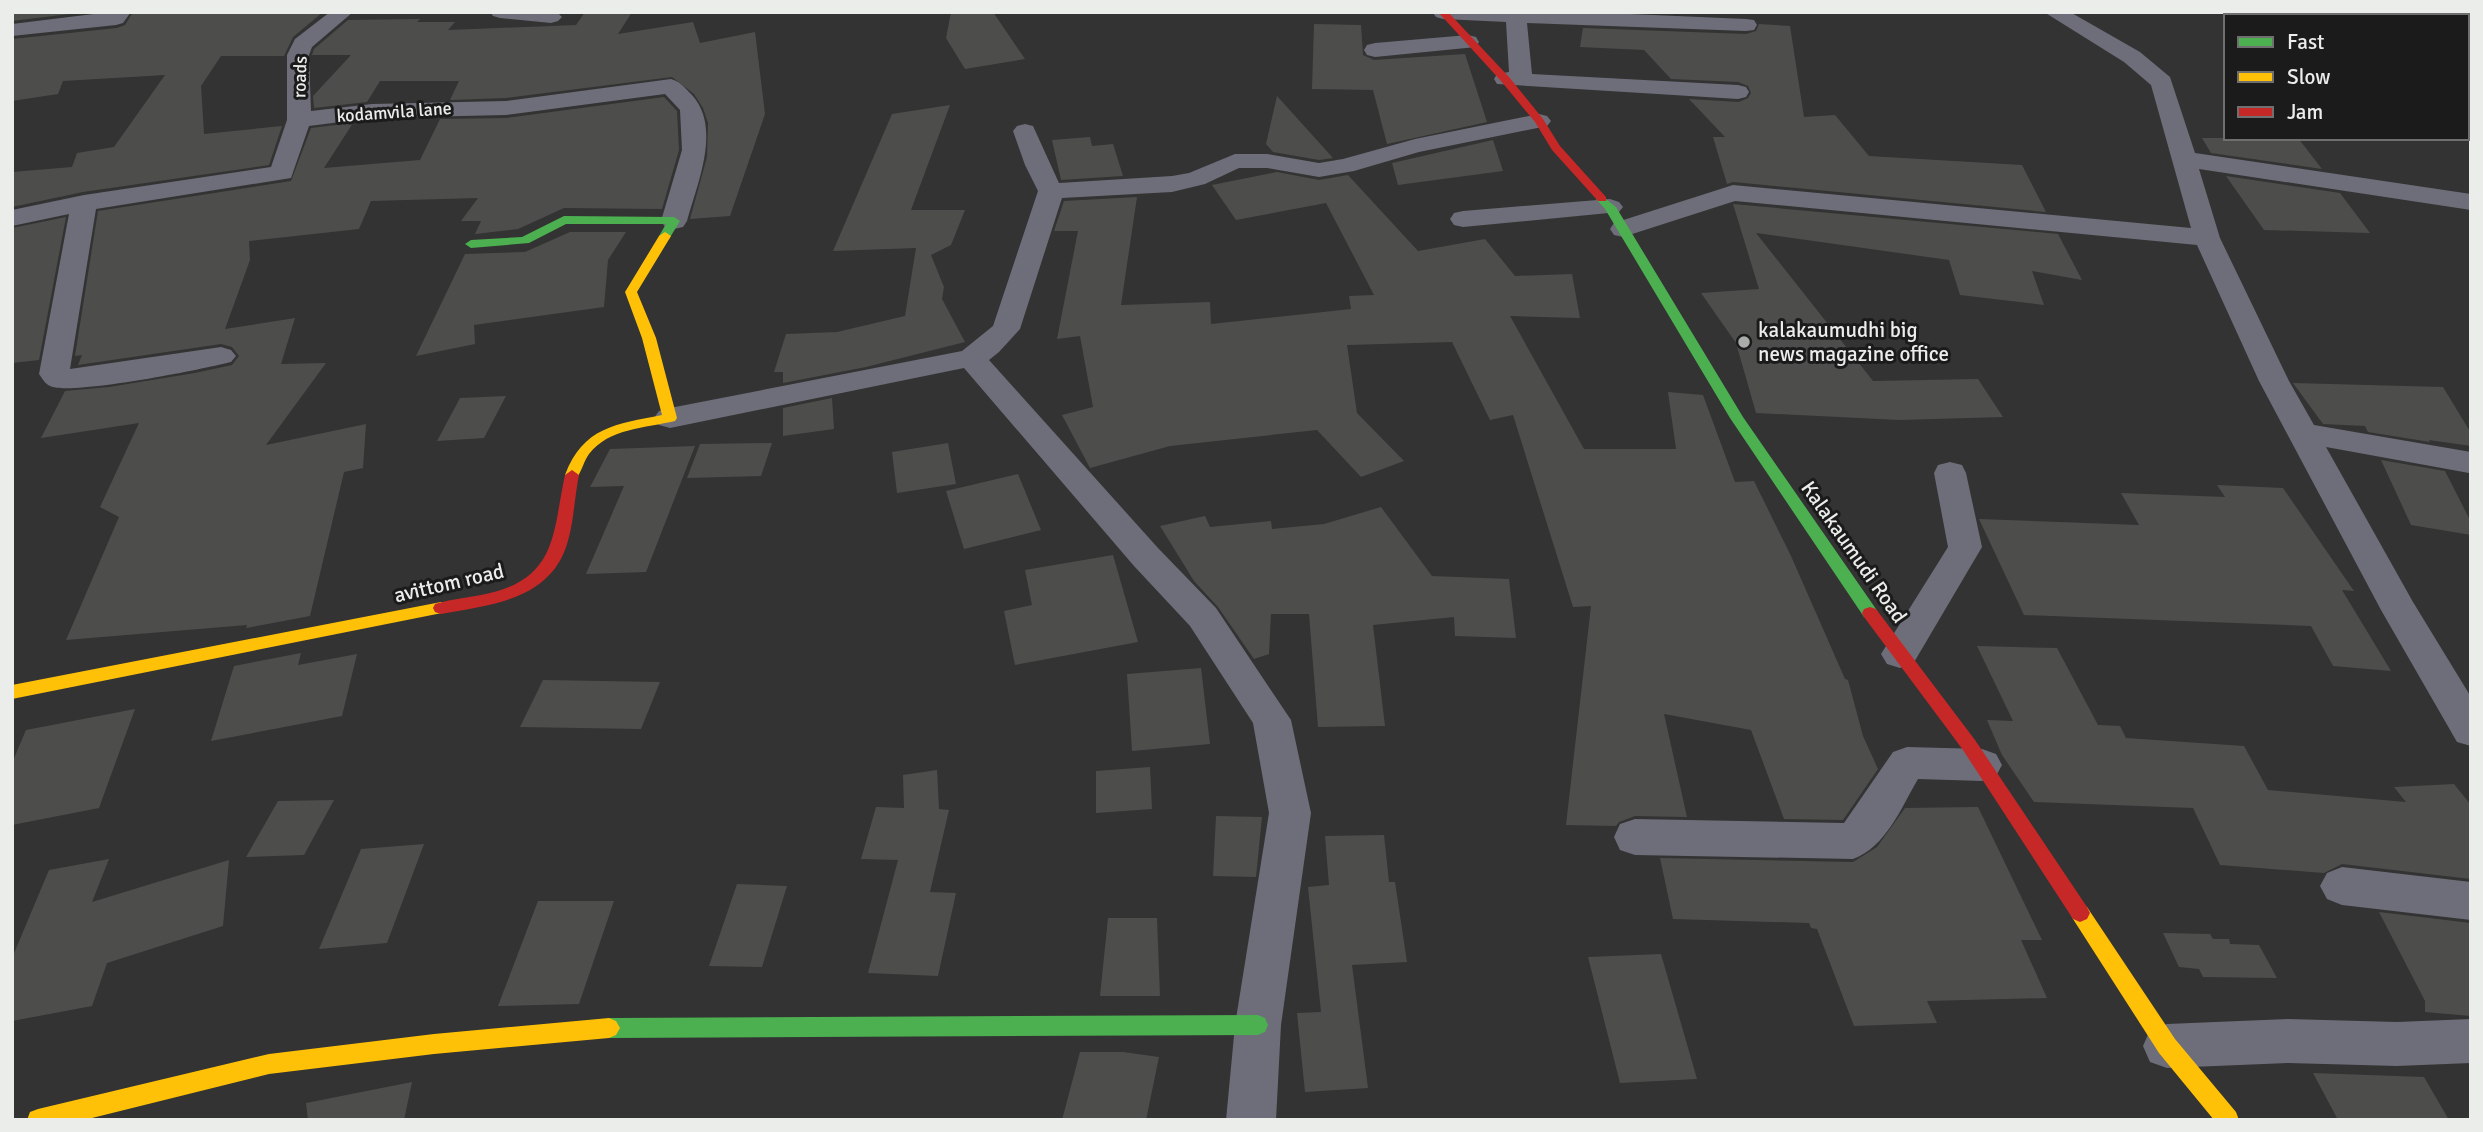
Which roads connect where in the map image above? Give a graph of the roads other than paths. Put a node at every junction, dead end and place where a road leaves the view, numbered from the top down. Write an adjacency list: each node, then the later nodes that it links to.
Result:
1 (121, 12): 9 (street)
2 (343, 12): 14 (street, roads)
3 (500, 12): 7 (street)
4 (2054, 12): 17 (street)
5 (1443, 13): 6 (street); 10 (street, Kalakaumudi Road)
6 (1515, 13): 8 (street); 12 (street)
7 (551, 17)
8 (1746, 24)
9 (12, 30)
10 (1468, 42): 11 (street); 12 (street, Kalakaumudi Road)
11 (1376, 50)
12 (1513, 79): 13 (street); 15 (street, Kalakaumudi Road)
13 (1738, 92)
14 (299, 120): 20 (street); 24 (street, kodamvila lane)
15 (1539, 121): 18 (street); 21 (street, Kalakaumudi Road)
16 (1024, 131): 18 (street)
17 (2185, 159): 19 (street); 26 (street)
18 (1051, 191): 29 (street)
19 (2471, 202)
20 (84, 204): 22 (street); 28 (street)
21 (1610, 206): 23 (street); 25 (street, Kalakaumudi Road)
22 (12, 218)
23 (1463, 219)
24 (674, 222): 27 (street); 30 (street)
25 (1623, 229): 26 (street); 34 (street, Kalakaumudi Road)
26 (2207, 238): 31 (street)
27 (471, 244)
28 (221, 356)
29 (971, 358): 30 (street); 41 (street)
30 (670, 418): 35 (street, avittom road)
31 (2302, 433): 32 (street); 36 (street)
32 (2469, 462)
33 (1950, 473): 34 (street)
34 (1900, 654): 37 (street, Kalakaumudi Road)
35 (12, 692)
36 (2471, 731)
37 (1982, 765): 38 (street); 43 (street, Kalakaumudi Road)
38 (1635, 837)
39 (2342, 886): 40 (street)
40 (2471, 901)
41 (1258, 1025): 44 (street); 45 (street)
42 (2471, 1041): 43 (street)
43 (2167, 1046): 46 (street, Kalakaumudi Road)
44 (38, 1120)
45 (1251, 1120)
46 (2228, 1120)

